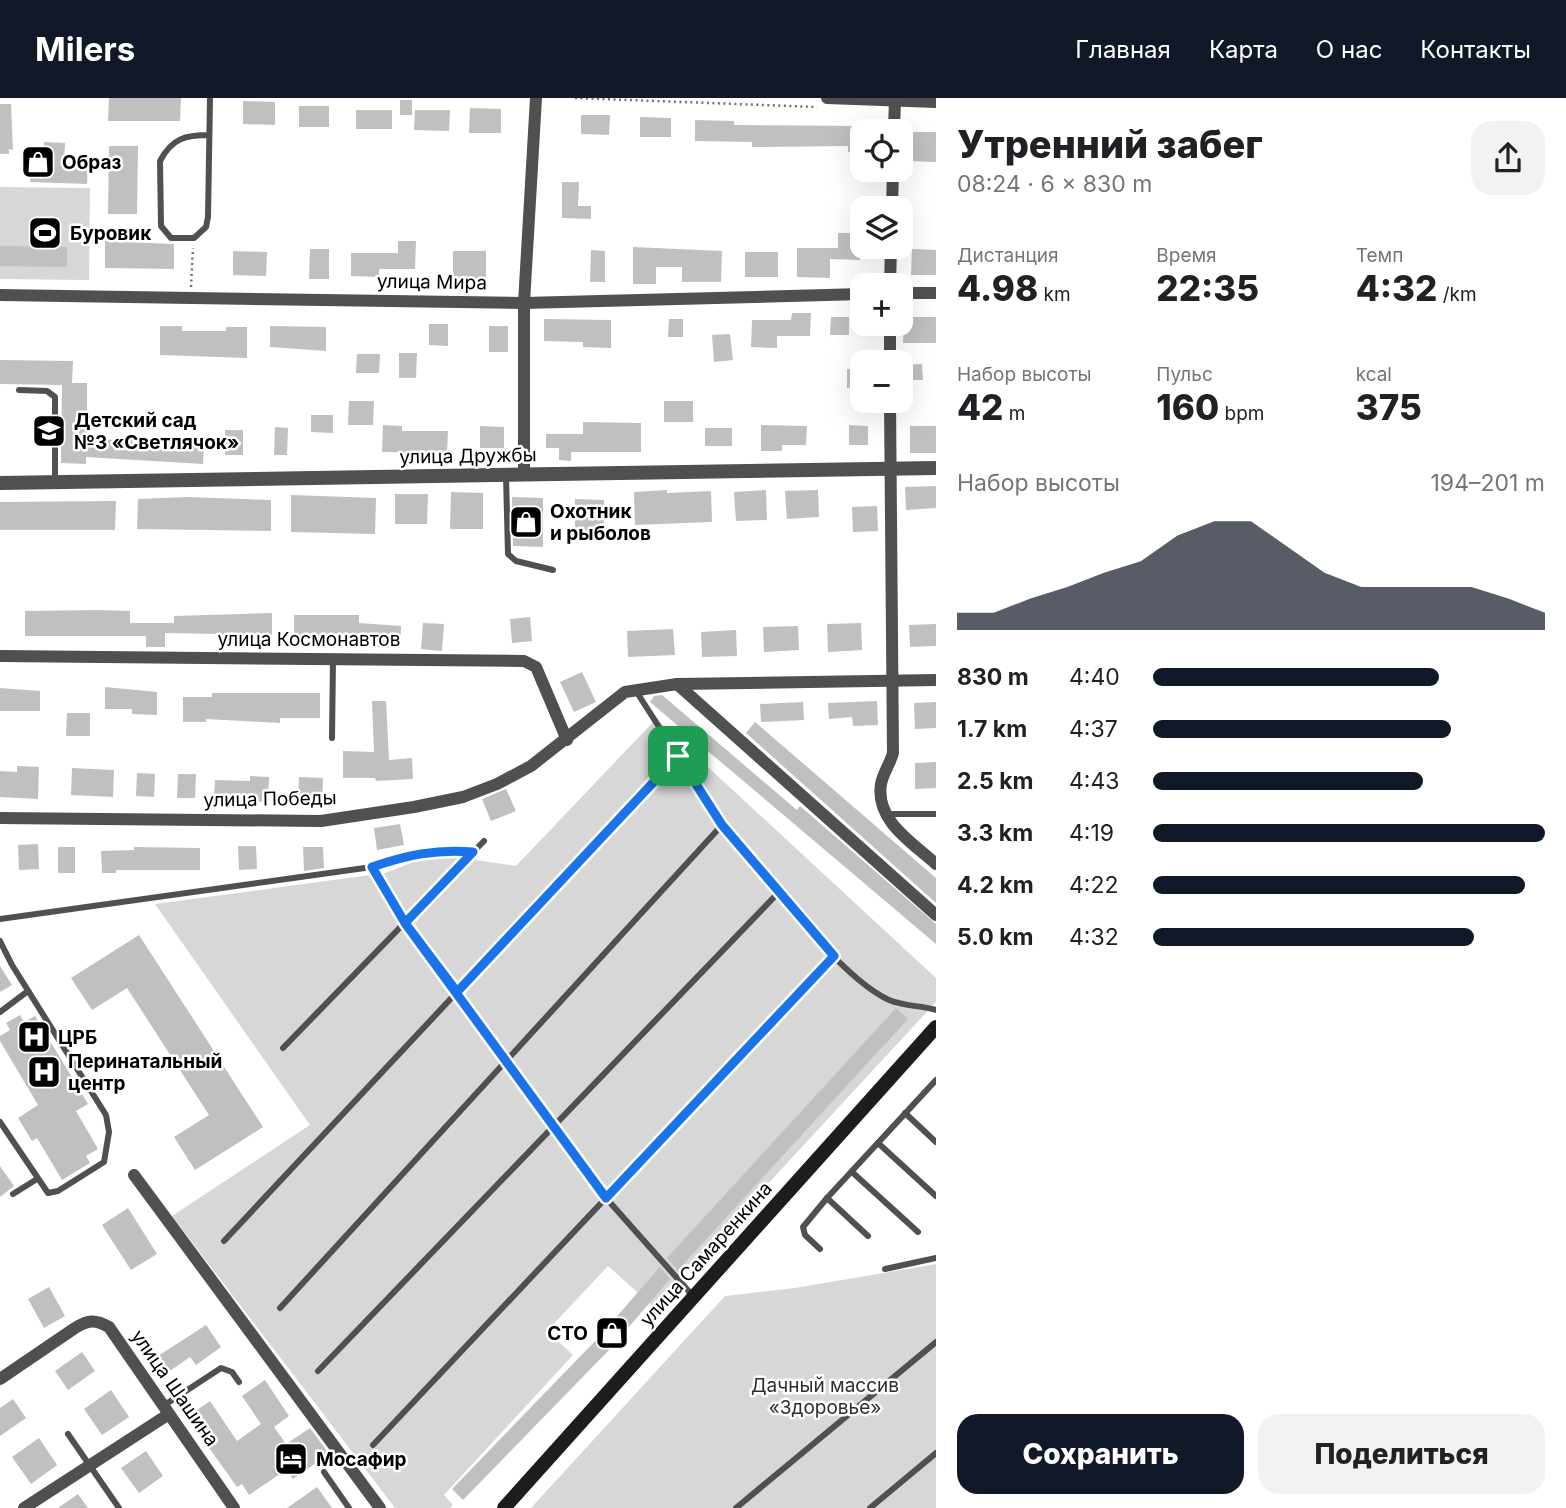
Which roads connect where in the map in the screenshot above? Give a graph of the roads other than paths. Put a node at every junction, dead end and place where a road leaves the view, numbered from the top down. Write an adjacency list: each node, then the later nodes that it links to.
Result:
1 (210, 98): 7 (lane)
2 (536, 98): 12 (street)
3 (895, 99): 4 (street); 5 (street); 6 (street)
4 (936, 102)
5 (827, 103)
6 (894, 119)
7 (209, 135): 7 (lane)
8 (913, 293): 9 (street)
9 (936, 293)
10 (850, 294): 12 (street, улица Мира)
11 (0, 295): 12 (street, улица Мира)
12 (524, 303): 18 (street)
13 (19, 390): 19 (lane)
14 (890, 413): 16 (street)
15 (936, 468): 16 (street, улица Дружбы)
16 (890, 469): 18 (street, улица Дружбы); 25 (street)
17 (506, 475): 18 (street, улица Дружбы); 19 (street, улица Дружбы); 21 (lane)
18 (524, 475)
19 (55, 482): 20 (street, улица Дружбы)
20 (0, 483)
21 (553, 570)
22 (0, 656): 23 (street, улица Космонавтов)
23 (333, 659): 28 (lane); 29 (street, улица Космонавтов)
24 (936, 680): 25 (street)
25 (892, 681): 26 (street); 31 (street)
26 (677, 684): 27 (street); 40 (street)
27 (634, 689): 29 (street, улица Победы); 30 (lane)
28 (332, 738)
29 (567, 740): 33 (street, улица Победы)
30 (678, 756): 34 (lane); 46 (lane)
31 (886, 814): 32 (lane); 37 (street)
32 (936, 814)
33 (0, 818)
34 (722, 825): 39 (lane); 51 (lane)
35 (484, 841): 36 (lane)
36 (473, 852): 38 (lane); 42 (lane)
37 (936, 863)
38 (372, 867): 41 (lane); 42 (lane)
39 (779, 892): 44 (lane); 56 (lane)
40 (936, 915)
41 (0, 919)
42 (405, 923): 46 (lane); 50 (lane)
43 (0, 941): 45 (lane)
44 (834, 956): 47 (lane); 64 (lane)
45 (28, 990): 48 (lane); 61 (lane)
46 (457, 992): 51 (lane); 68 (lane)
47 (936, 1010)
48 (0, 1012)
49 (936, 1027): 72 (main road, улица Самаренкина)
50 (283, 1048)
51 (506, 1061): 56 (lane); 73 (lane)
52 (936, 1080): 53 (lane)
53 (933, 1089): 54 (lane)
54 (905, 1113): 57 (lane); 58 (lane)
55 (0, 1122): 61 (lane)
56 (554, 1126): 64 (lane); 75 (lane)
57 (936, 1142)
58 (878, 1143): 59 (lane); 63 (lane)
59 (852, 1172): 65 (lane); 66 (lane)
60 (134, 1175): 88 (street)
61 (37, 1179): 62 (lane)
62 (13, 1194)
63 (936, 1196)
64 (606, 1198): 72 (lane); 80 (lane)
65 (827, 1198): 67 (lane); 69 (lane)
66 (918, 1232)
67 (868, 1236)
68 (224, 1241)
69 (820, 1249)
70 (936, 1258): 71 (lane)
71 (885, 1269)
72 (693, 1296): 89 (main road, улица Самаренкина)
73 (280, 1308)
74 (936, 1342): 90 (lane)
75 (318, 1371)
76 (0, 1379): 78 (street, улица Шашина)
77 (239, 1382): 78 (lane)
78 (166, 1410): 82 (street); 86 (street, улица Шашина)
79 (68, 1434): 82 (lane)
80 (373, 1446)
81 (936, 1453): 91 (lane)
82 (90, 1465): 84 (street); 85 (lane)
83 (324, 1472): 87 (lane)
84 (24, 1508)
85 (119, 1508)
86 (234, 1508)
87 (349, 1508)
88 (380, 1508)
89 (504, 1508)
90 (736, 1508)
91 (870, 1508)

